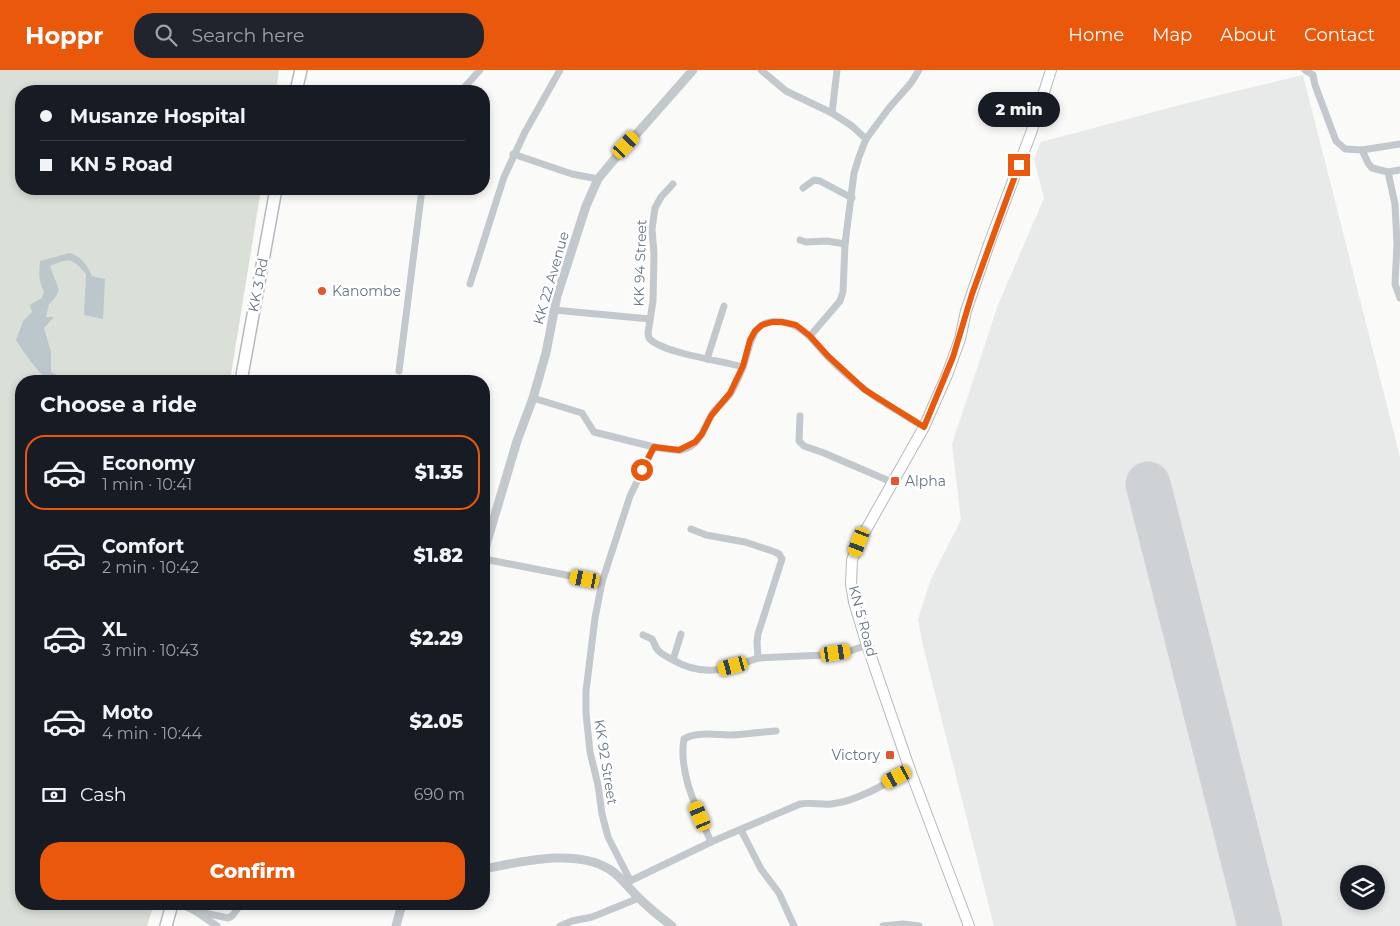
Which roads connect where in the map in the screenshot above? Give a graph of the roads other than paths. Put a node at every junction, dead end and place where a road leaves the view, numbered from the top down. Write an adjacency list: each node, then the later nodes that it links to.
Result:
1 (301, 70): 12 (highway)
2 (480, 70): 13 (street)
3 (560, 70): 18 (street)
4 (693, 70): 21 (street, KK 22 Avenue)
5 (761, 70): 14 (street)
6 (838, 70): 14 (street)
7 (919, 70): 15 (street)
8 (1051, 70): 42 (main road, KN 5 Road)
9 (1305, 70): 11 (street)
10 (1320, 70): 11 (street)
11 (1313, 75): 17 (street)
12 (297, 85)
13 (466, 85)
14 (832, 113): 15 (street)
15 (866, 139): 26 (street)
16 (1400, 144): 17 (street)
17 (1362, 150): 20 (street)
18 (513, 154): 21 (street); 30 (street)
19 (1400, 170): 20 (street)
20 (1388, 172): 27 (street)
21 (598, 179): 33 (street, KK 22 Avenue)
22 (673, 184): 34 (street, KK 94 Street)
23 (803, 188): 26 (street)
24 (275, 195): 39 (highway, KK 3 Rd)
25 (421, 195): 38 (street)
26 (852, 198): 29 (street)
27 (1398, 204): 31 (street)
28 (800, 240): 29 (street)
29 (845, 244): 35 (street)
30 (470, 284)
31 (1400, 298)
32 (724, 306): 36 (street)
33 (554, 310): 34 (street, KK 94 Street); 40 (street, KK 22 Avenue)
34 (650, 319): 36 (street, KK 94 Street)
35 (810, 336): 37 (street); 42 (street)
36 (707, 359): 37 (street, KK 94 Street)
37 (743, 366): 43 (street)
38 (400, 371)
39 (242, 375)
40 (533, 398): 43 (street); 46 (street, KK 22 Avenue)
41 (800, 416): 44 (street)
42 (924, 427): 44 (main road, KN 5 Road)
43 (654, 447): 48 (street, KK 92 Street)
44 (894, 483): 51 (main road, KN 5 Road)
45 (691, 529): 52 (street)
46 (490, 532)
47 (490, 560): 48 (street)
48 (602, 582): 59 (street, KK 92 Street)
49 (681, 634): 53 (street)
50 (643, 635): 53 (street)
51 (867, 645): 52 (street); 55 (main road, KN 5 Road)
52 (758, 658): 53 (street)
53 (673, 660)
54 (776, 731): 57 (street)
55 (910, 770): 56 (street); 73 (main road, KN 5 Road)
56 (741, 830): 57 (street); 70 (street)
57 (711, 842): 59 (street)
58 (490, 868): 59 (street)
59 (628, 882): 60 (street)
60 (639, 898): 68 (street); 69 (street)
61 (170, 910): 65 (highway)
62 (236, 910): 64 (street)
63 (400, 910): 67 (street)
64 (195, 911): 66 (street)
65 (166, 926)
66 (217, 926)
67 (396, 926)
68 (560, 926)
69 (672, 926)
70 (794, 926)
71 (883, 926): 72 (street)
72 (919, 926)
73 (969, 926)

